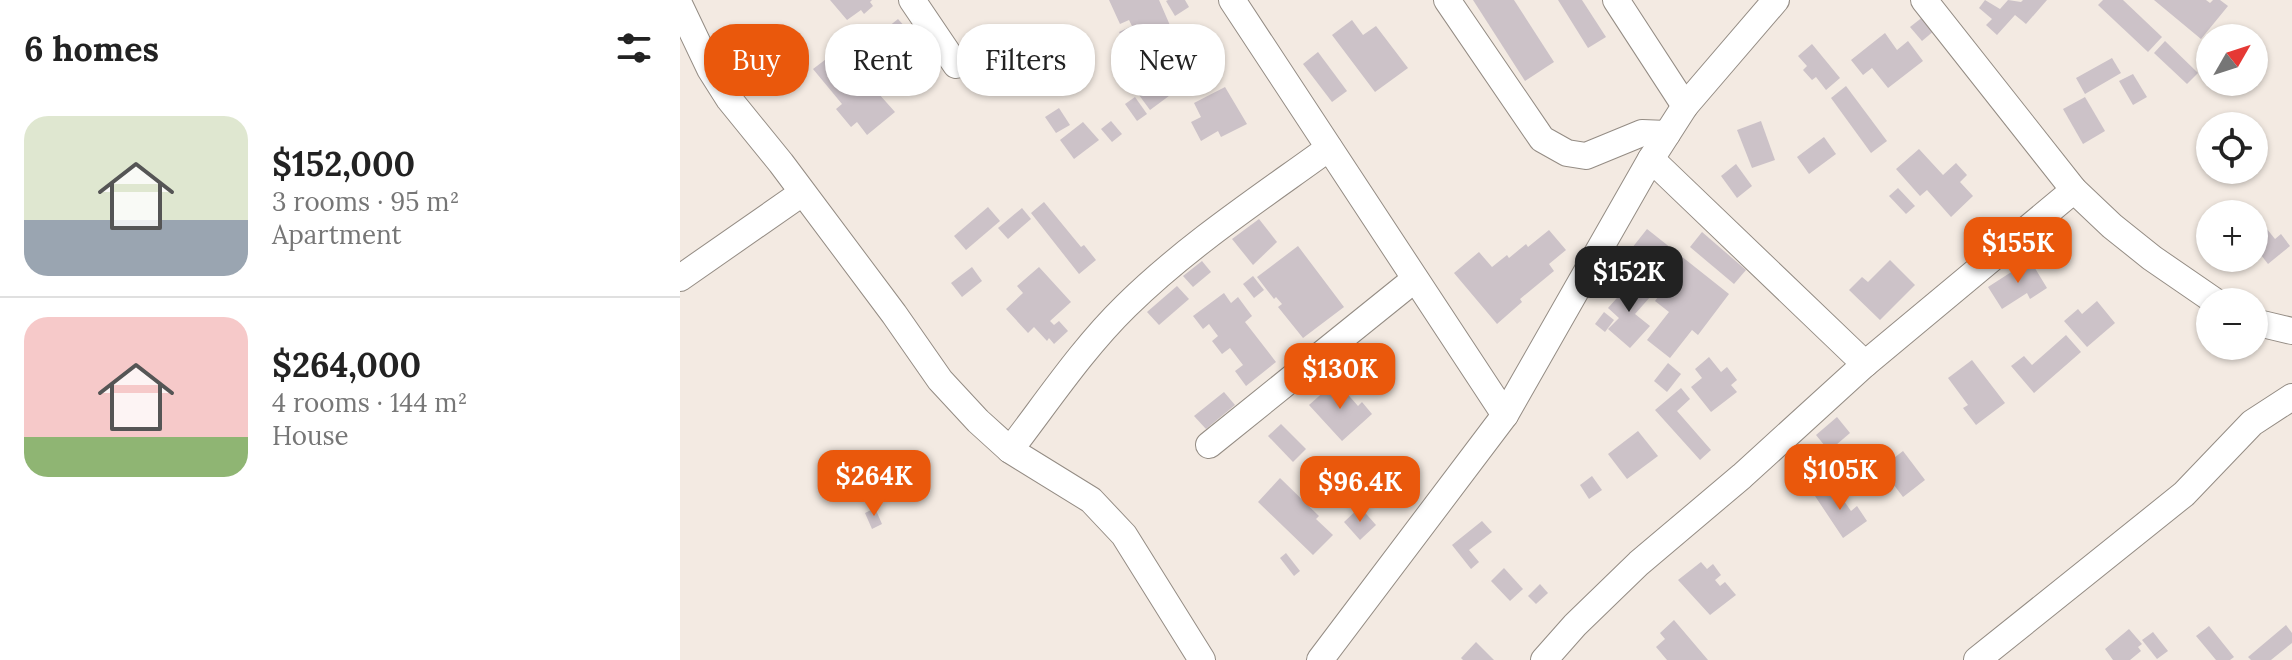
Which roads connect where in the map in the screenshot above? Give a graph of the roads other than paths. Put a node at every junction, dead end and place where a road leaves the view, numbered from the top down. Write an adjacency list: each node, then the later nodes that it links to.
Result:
1 (912, 0): 8 (street)
2 (1232, 0): 11 (street)
3 (1447, 0): 10 (street)
4 (1616, 0): 9 (street)
5 (1776, 0): 9 (street)
6 (1924, 0): 13 (street)
7 (680, 6): 14 (street)
8 (956, 65)
9 (1685, 106): 10 (street)
10 (1667, 134): 12 (street)
11 (1329, 148): 16 (street); 24 (street)
12 (1651, 159): 20 (street); 22 (street)
13 (2074, 190): 17 (street); 20 (street)
14 (802, 193): 15 (street); 24 (street)
15 (680, 278)
16 (1415, 279): 22 (street); 23 (street)
17 (2196, 288)
18 (2268, 325): 19 (street)
19 (2292, 331)
20 (1865, 364): 27 (street)
21 (2292, 397): 28 (street)
22 (1505, 415): 26 (street)
23 (1209, 445)
24 (1010, 450): 25 (street)
25 (1202, 660)
26 (1320, 660)
27 (1544, 660)
28 (1977, 660)

